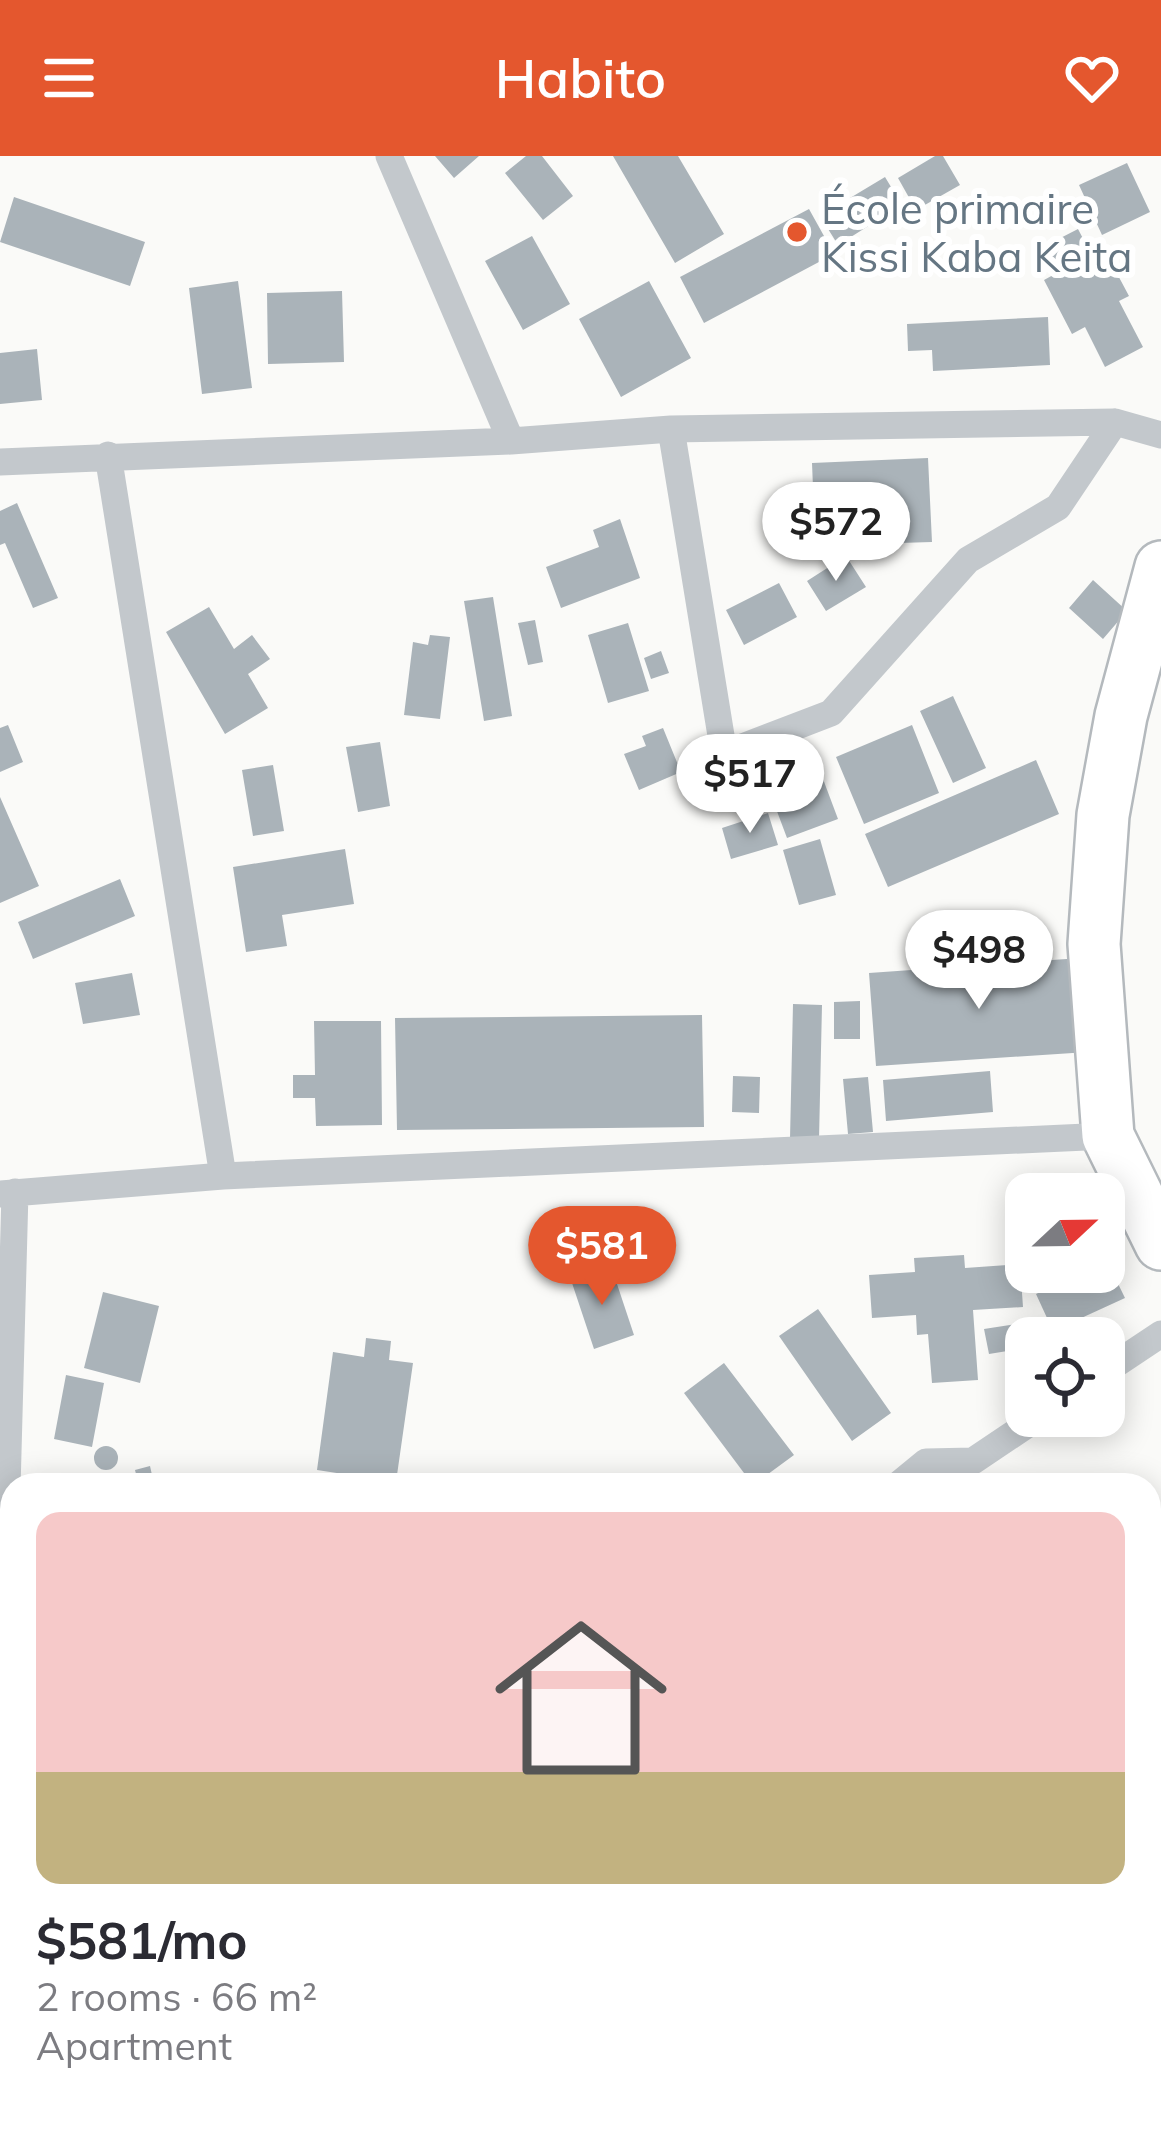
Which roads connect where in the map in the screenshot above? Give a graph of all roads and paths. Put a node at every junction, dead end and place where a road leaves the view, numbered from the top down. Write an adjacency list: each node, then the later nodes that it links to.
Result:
1 (389, 156): 5 (street)
2 (1115, 422): 3 (street); 3 (street); 4 (street)
3 (671, 429): 5 (street)
4 (1161, 435)
5 (511, 440): 6 (street)
6 (108, 455): 7 (street); 10 (street)
7 (0, 462)
8 (1161, 567): 9 (highway)
9 (1108, 1136): 10 (street); 12 (highway)
10 (223, 1176): 11 (street)
11 (8, 1193): 16 (street)
12 (1161, 1244)
13 (1161, 1334): 14 (street)
14 (1125, 1358)
15 (1009, 1437): 17 (street)
16 (4, 1473)
17 (913, 1473)

